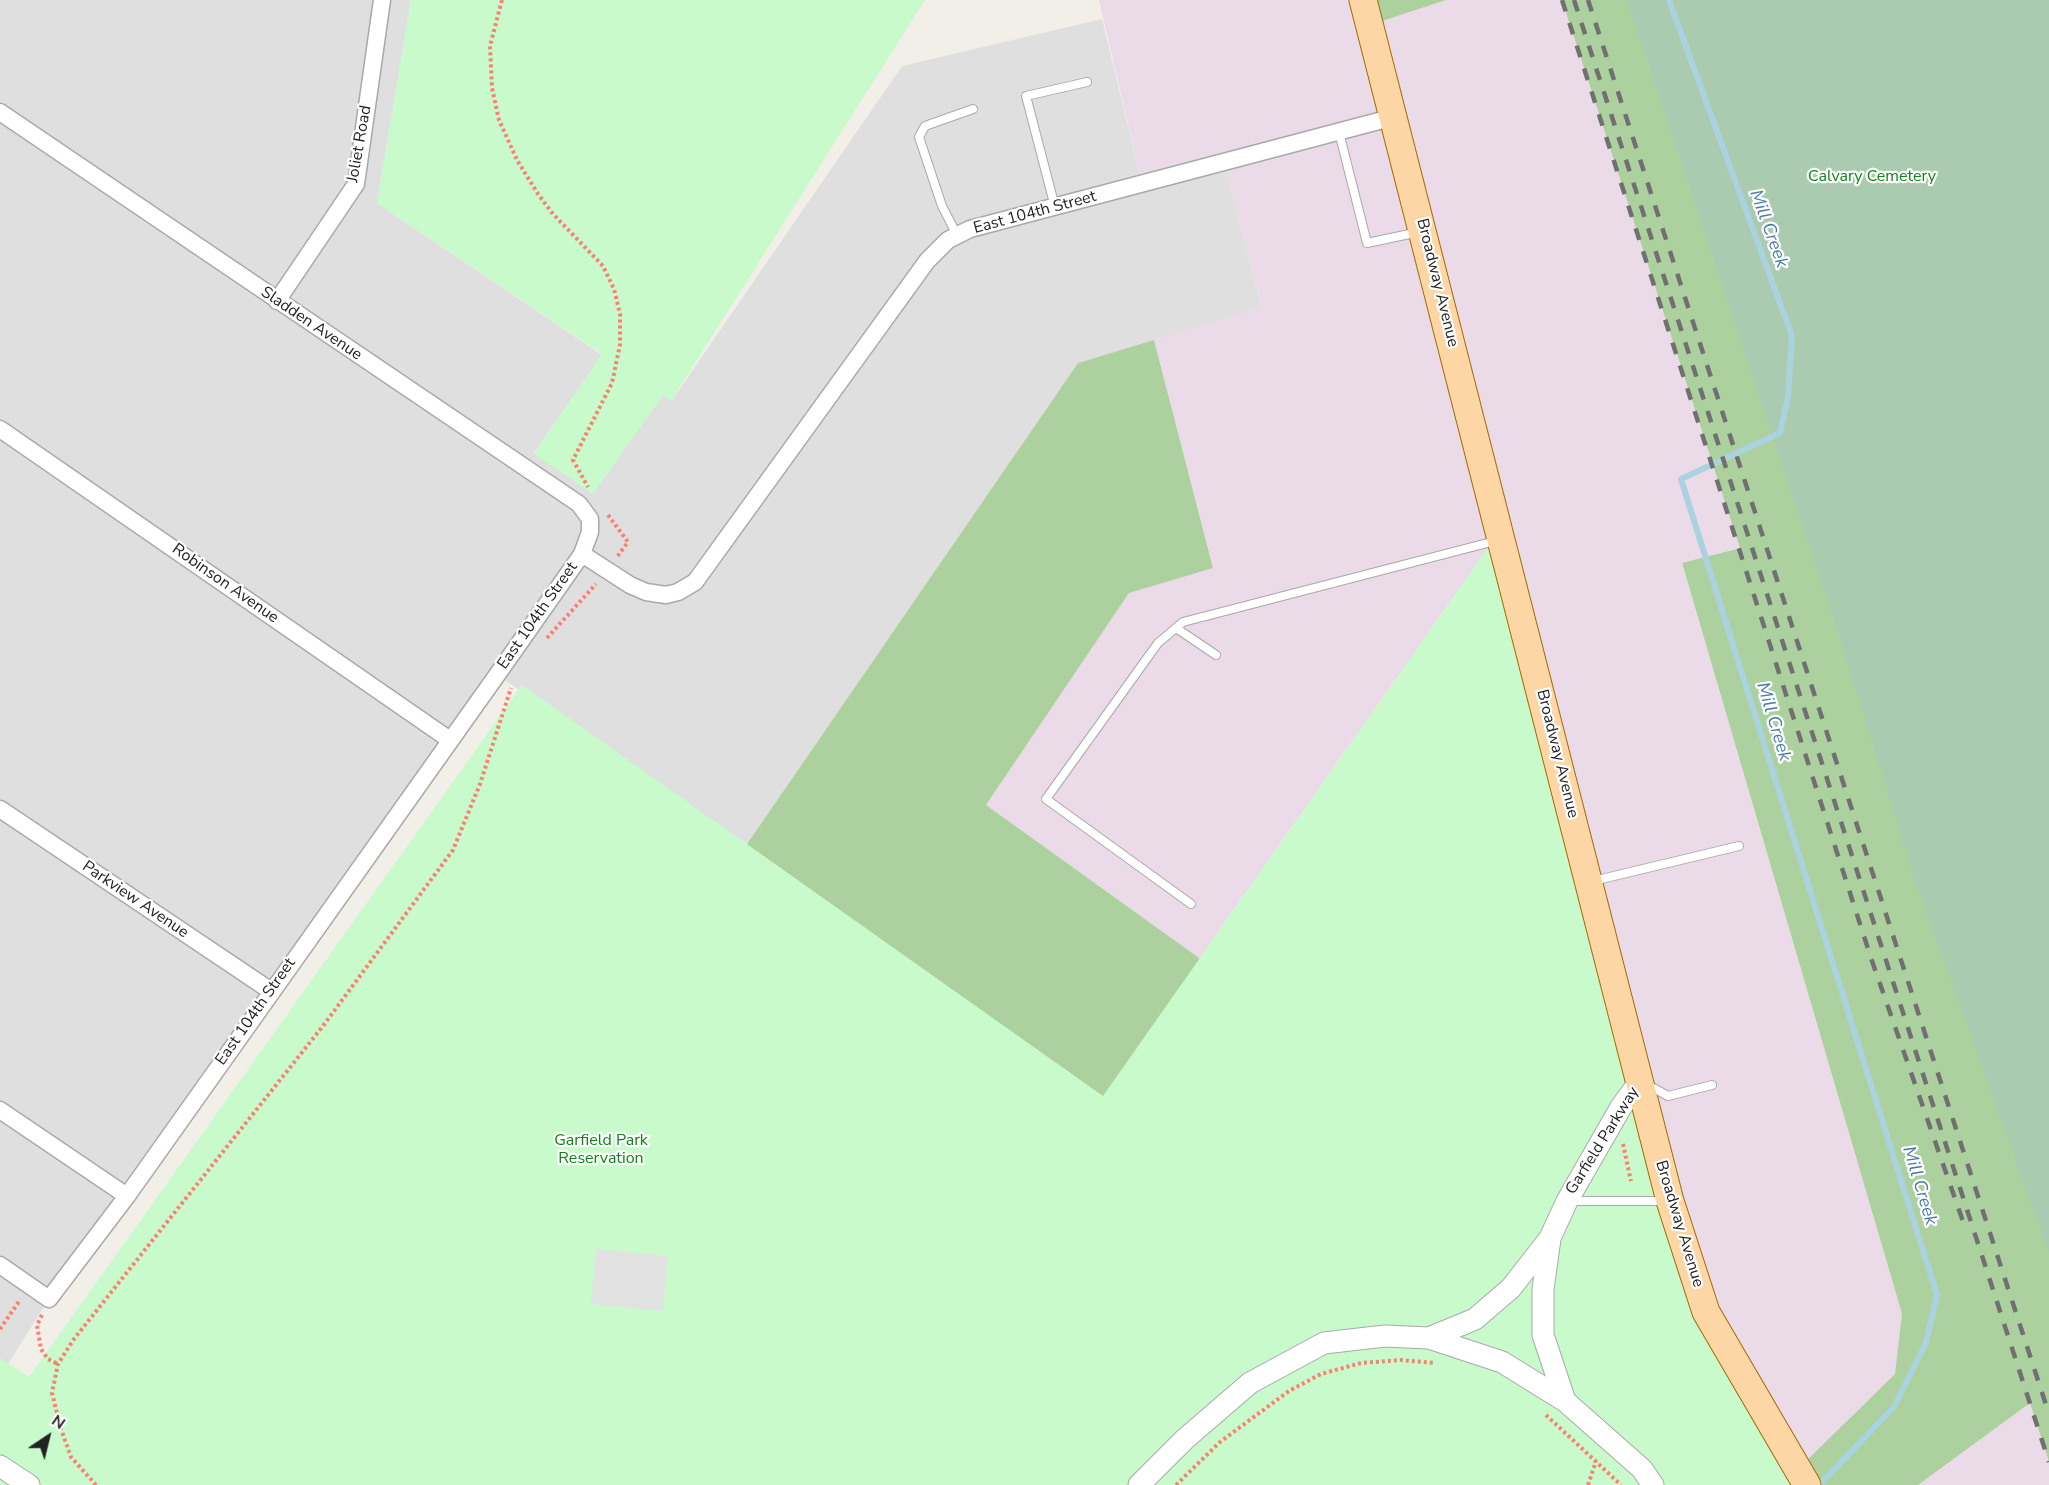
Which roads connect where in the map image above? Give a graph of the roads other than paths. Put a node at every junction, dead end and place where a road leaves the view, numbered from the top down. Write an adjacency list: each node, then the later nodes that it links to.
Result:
1 (382, 0): 11 (street, Joliet Road)
2 (1363, 0): 6 (main road, Broadway Avenue)
3 (1087, 82): 8 (lane)
4 (973, 110): 10 (lane)
5 (0, 112): 11 (street, Sladden Avenue)
6 (1395, 117): 7 (street, East 104th Street); 9 (main road, Broadway Avenue)
7 (1339, 132): 8 (street, East 104th Street); 9 (lane)
8 (1055, 207): 10 (street, East 104th Street)
9 (1423, 231): 13 (main road, Broadway Avenue)
10 (957, 236): 14 (street, East 104th Street)
11 (277, 301): 14 (street, Sladden Avenue)
12 (0, 429): 17 (street, Robinson Avenue)
13 (1502, 539): 15 (lane); 20 (main road, Broadway Avenue)
14 (582, 554): 17 (street, East 104th Street)
15 (1176, 628): 16 (lane); 21 (lane)
16 (1216, 655)
17 (450, 740): 22 (street, East 104th Street)
18 (0, 809): 22 (street, Parkview Avenue)
19 (1739, 846): 20 (lane)
20 (1590, 882): 23 (main road, Broadway Avenue)
21 (1191, 904)
22 (271, 991): 26 (street, East 104th Street)
23 (1640, 1081): 24 (lane); 27 (street, Garfield Parkway); 28 (main road, Broadway Avenue)
24 (1712, 1086)
25 (0, 1110): 26 (street)
26 (127, 1196): 30 (street, East 104th Street)
27 (1567, 1201): 28 (lane, Garfield Parkway); 29 (street, Garfield Parkway)
28 (1670, 1201): 34 (main road, Broadway Avenue)
29 (1550, 1238): 31 (street, Garfield Parkway); 32 (street, Garfield Parkway)
30 (0, 1265)
31 (1429, 1338): 32 (street, Garfield Parkway); 36 (street, Garfield Parkway)
32 (1566, 1401): 37 (street, Garfield Parkway)
33 (0, 1466): 35 (street)
34 (1802, 1477)
35 (29, 1485)
36 (1139, 1485)
37 (1653, 1485)

